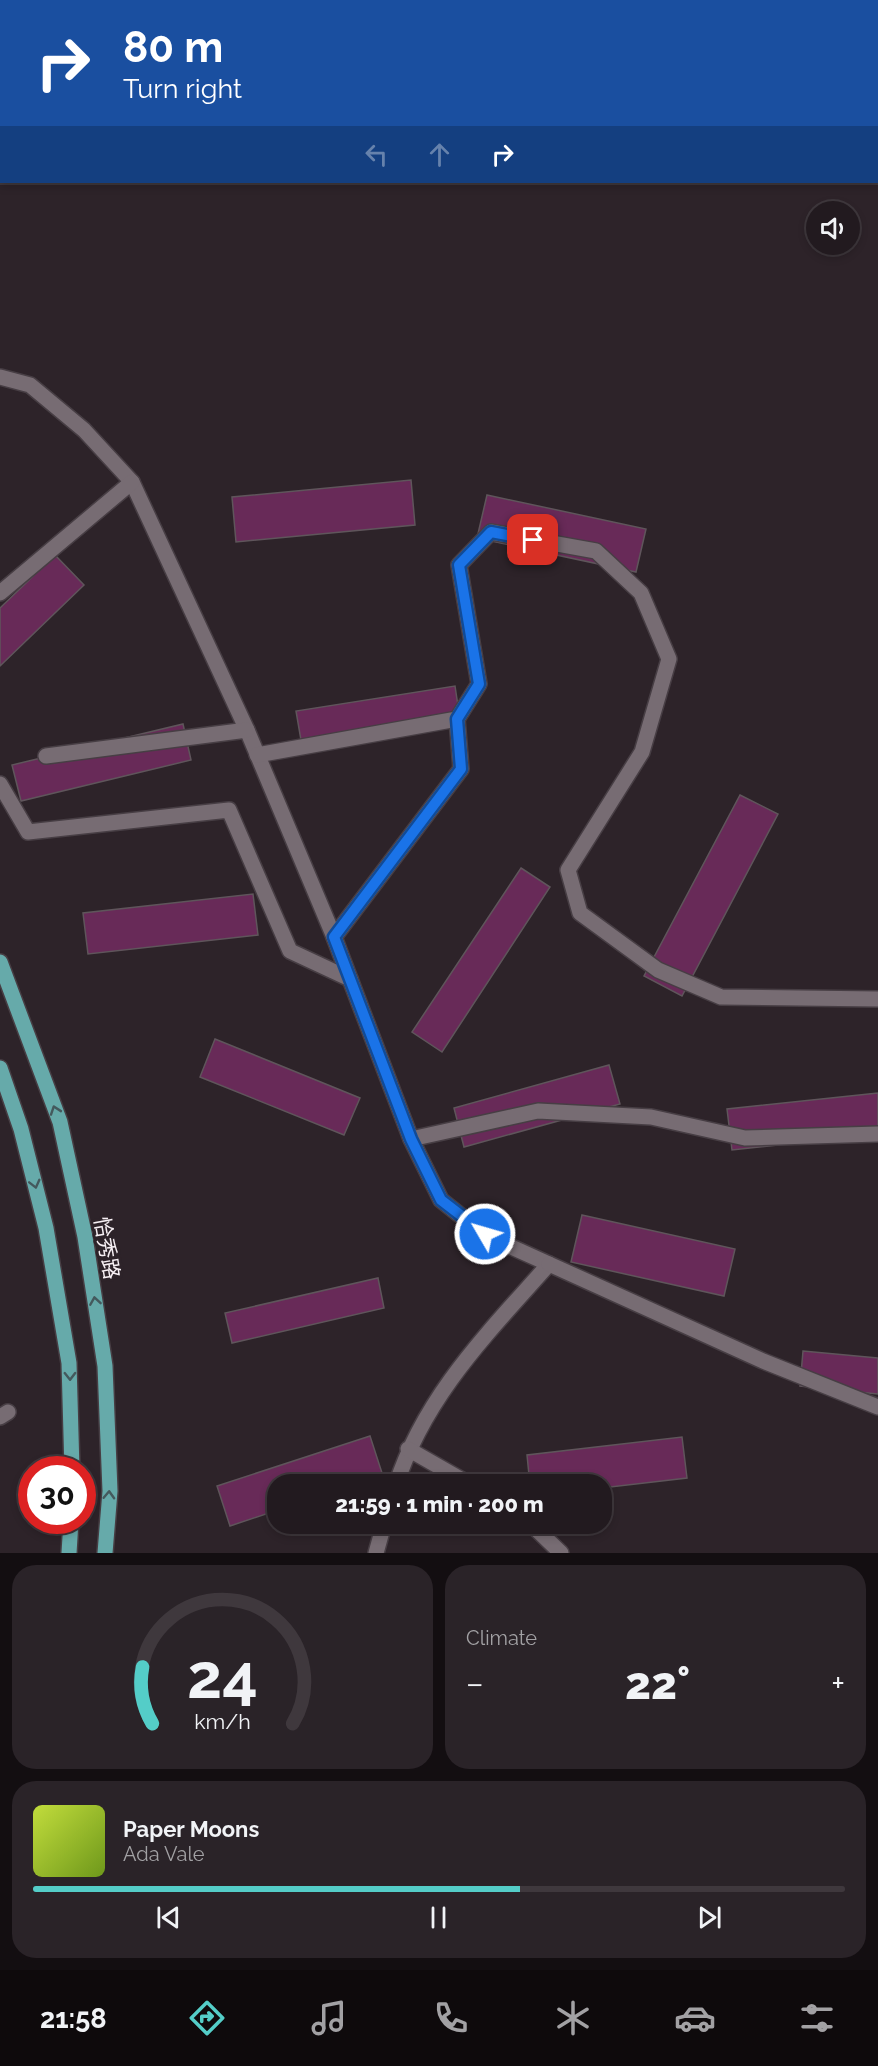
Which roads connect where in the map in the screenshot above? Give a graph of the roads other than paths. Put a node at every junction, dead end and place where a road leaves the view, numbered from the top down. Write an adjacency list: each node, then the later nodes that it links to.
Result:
1 (0, 377): 2 (street)
2 (132, 482): 3 (street); 5 (street)
3 (0, 593)
4 (457, 719): 6 (street); 9 (street); 12 (street)
5 (247, 730): 6 (street); 7 (street)
6 (257, 755): 9 (street)
7 (46, 756)
8 (0, 784): 11 (street)
9 (334, 937): 11 (street)
10 (0, 962): 26 (main road, 恰秀路, one-way to 10)
11 (350, 979): 15 (street)
12 (878, 999)
13 (0, 1068): 19 (main road, one-way to 19)
14 (878, 1134): 15 (street)
15 (411, 1139): 16 (street)
16 (549, 1264): 17 (street); 18 (street)
17 (878, 1407)
18 (408, 1449): 20 (street); 21 (street)
19 (72, 1456)
20 (400, 1474)
21 (452, 1474)
22 (70, 1534): 25 (main road)
23 (381, 1534): 27 (street)
24 (541, 1534): 28 (street)
25 (69, 1553)
26 (105, 1553)
27 (376, 1553)
28 (561, 1553)

